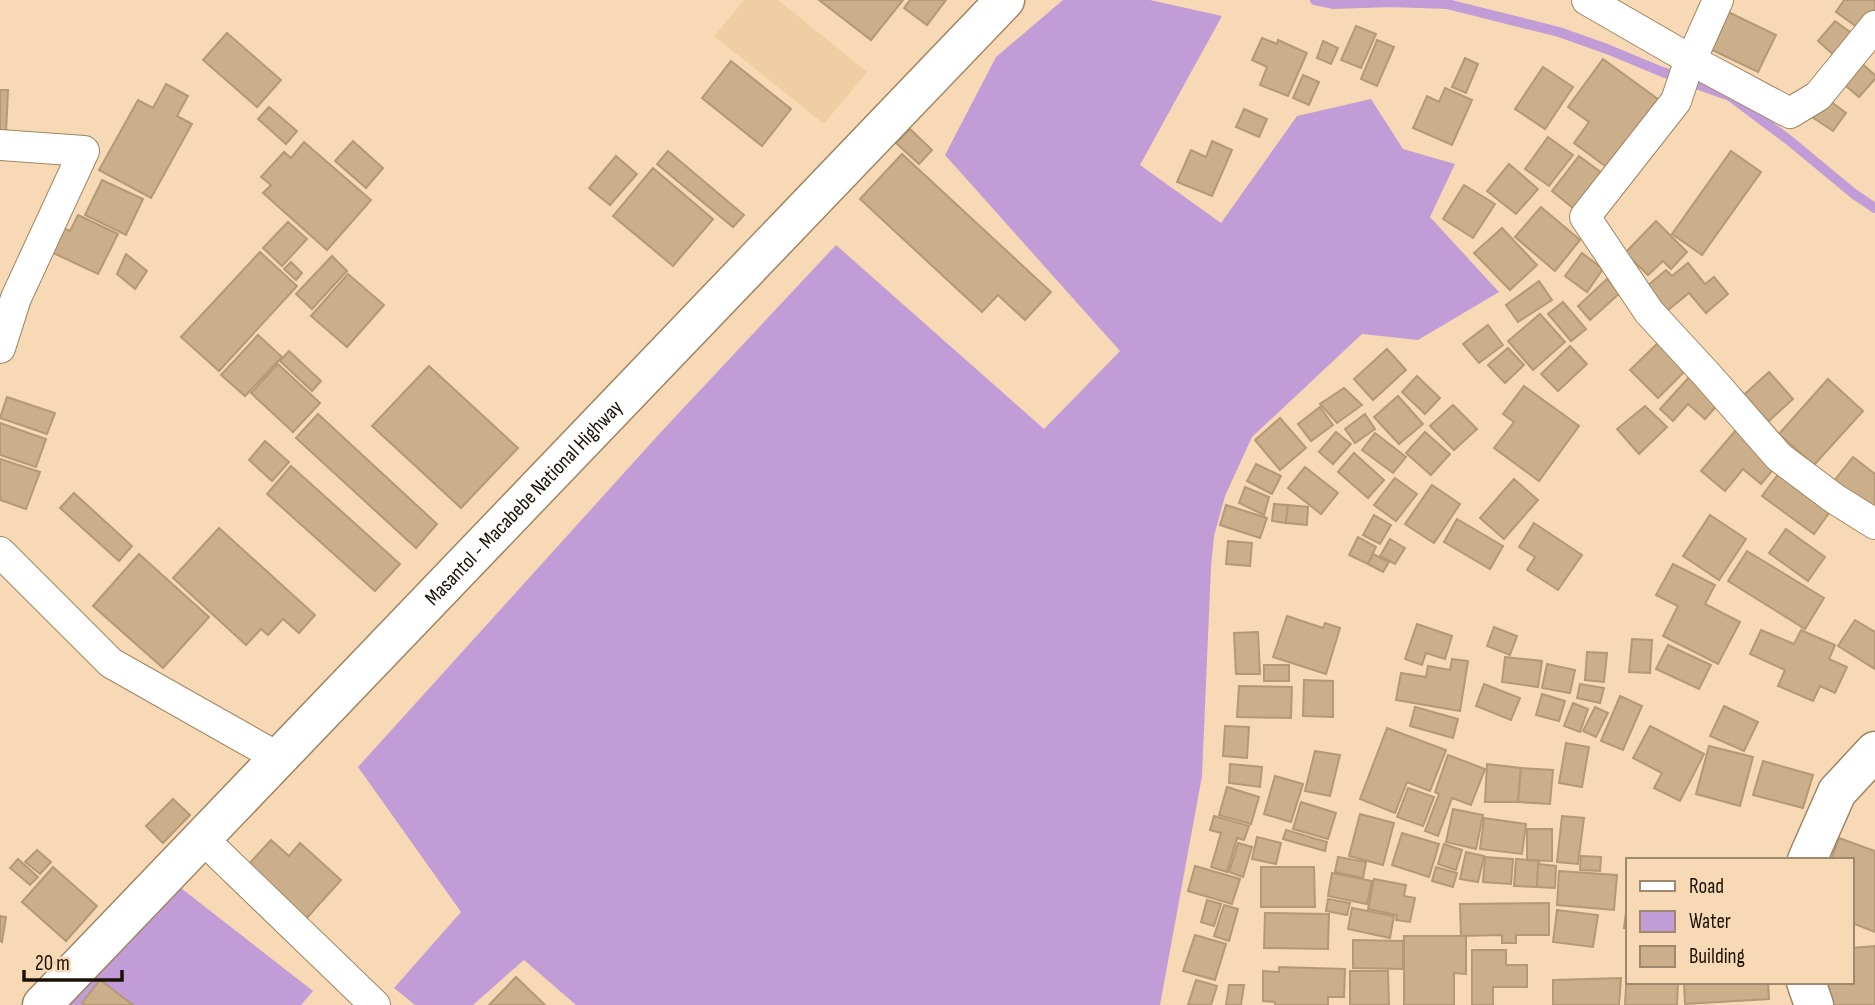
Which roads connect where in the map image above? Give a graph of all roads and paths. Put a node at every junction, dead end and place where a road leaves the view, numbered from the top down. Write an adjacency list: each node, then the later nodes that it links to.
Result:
1 (1005, 0): 12 (main road, Masantol - Macabebe National Highway)
2 (1587, 0): 5 (street)
3 (1718, 0): 5 (street)
4 (1875, 26): 5 (street)
5 (1684, 78): 9 (street)
6 (0, 145): 7 (street)
7 (8, 297): 8 (street)
8 (0, 348)
9 (1875, 524)
10 (0, 552): 12 (street)
11 (1875, 751): 14 (main road)
12 (279, 758): 13 (main road, Masantol - Macabebe National Highway)
13 (202, 839): 16 (main road, Masantol - Macabebe National Highway); 17 (street)
14 (1808, 858)
15 (1806, 984): 18 (main road)
16 (42, 1005)
17 (375, 1005)
18 (1814, 1005)

